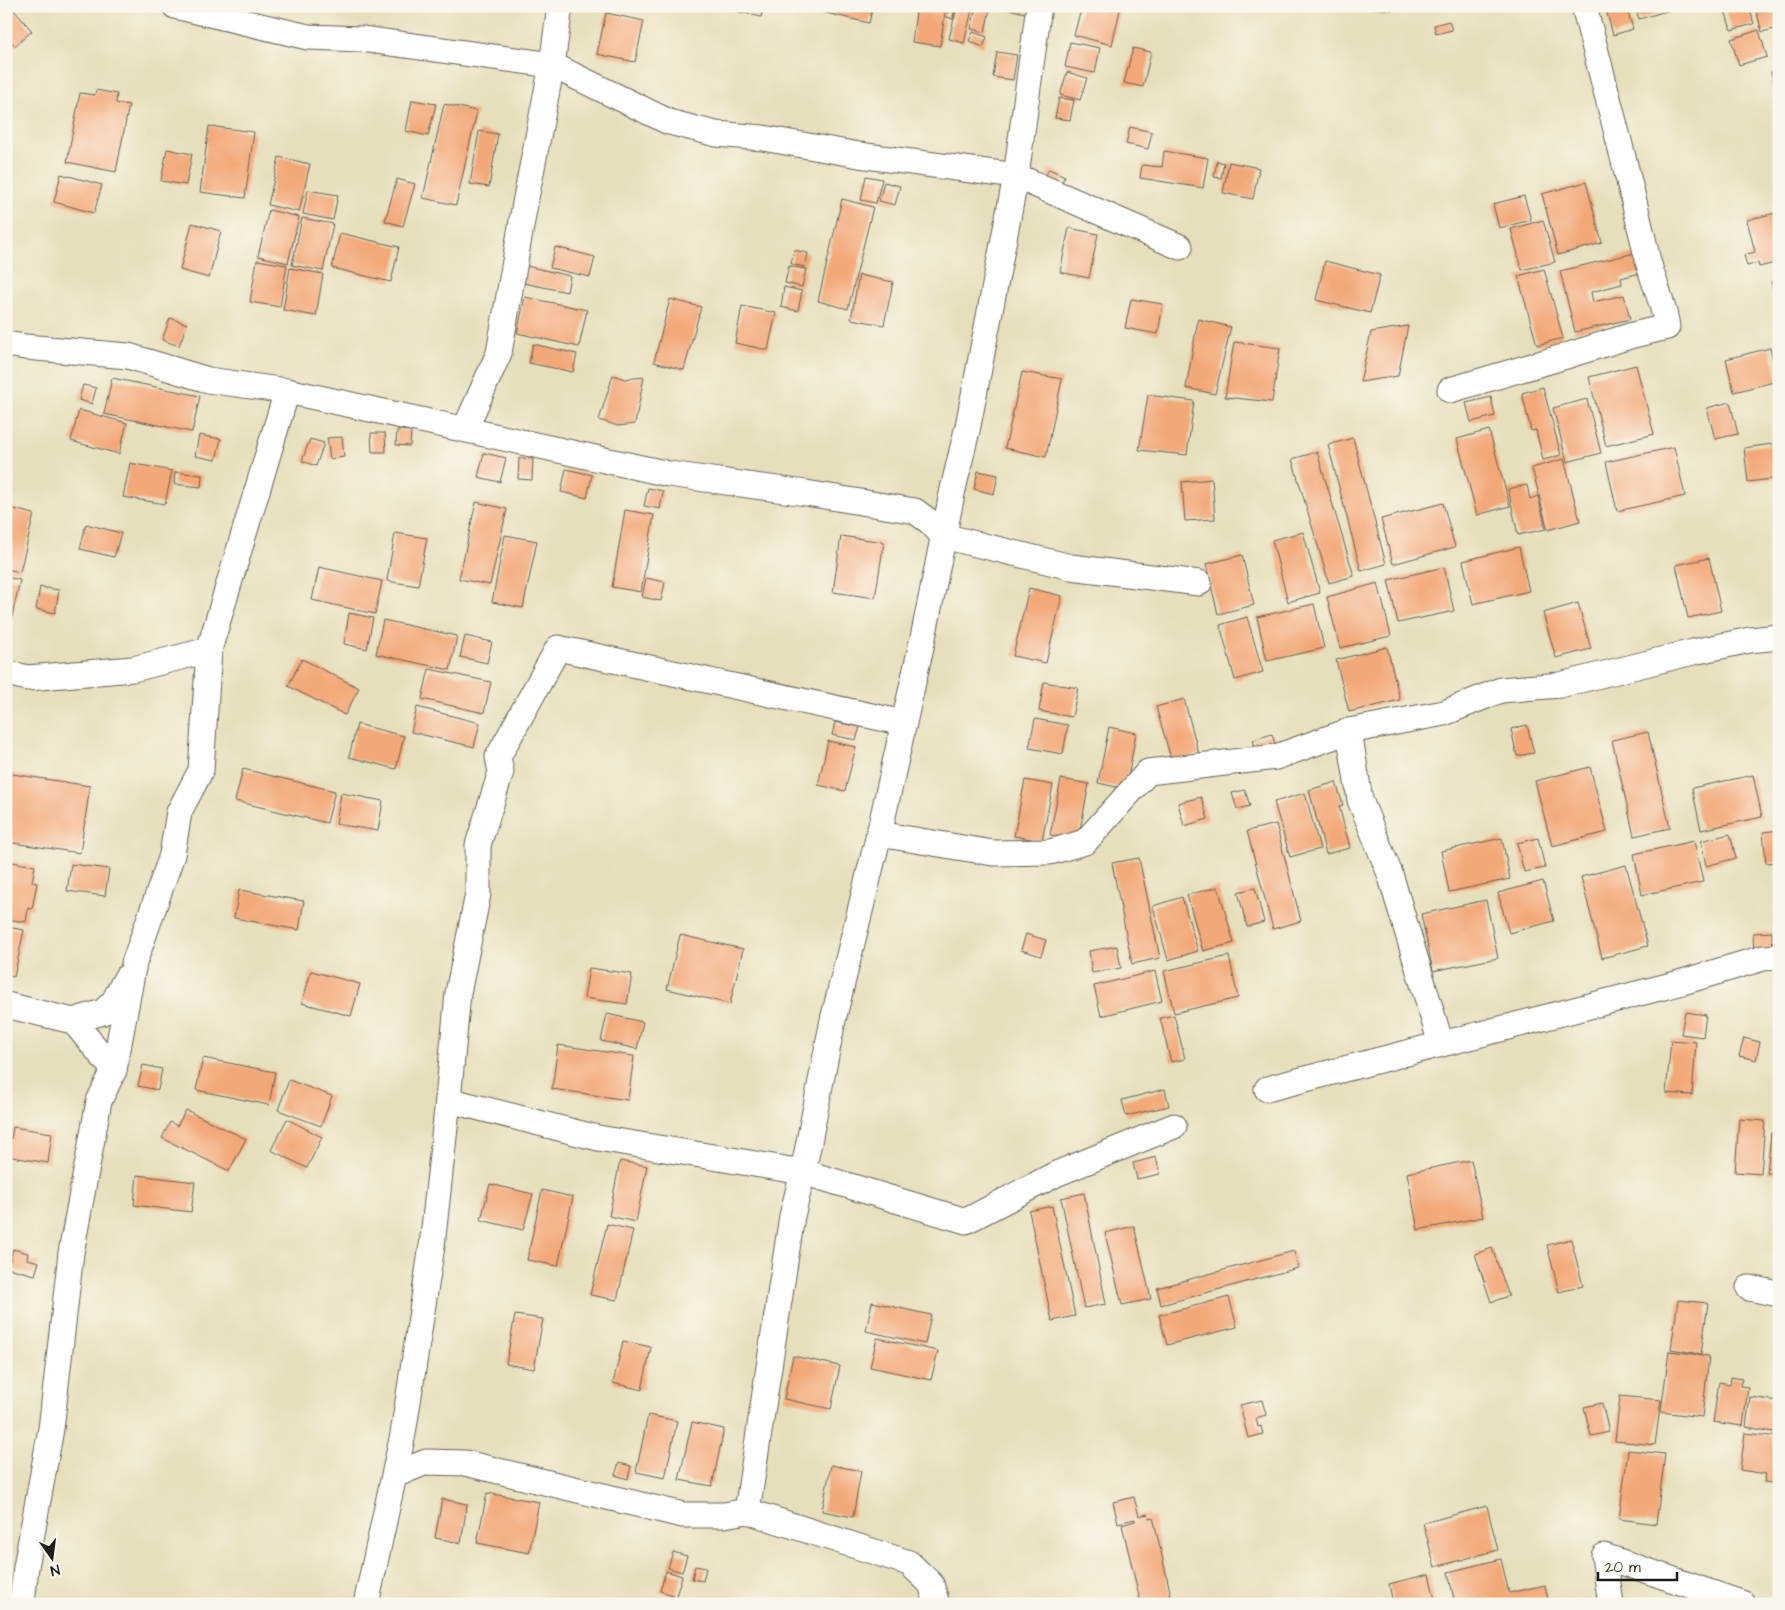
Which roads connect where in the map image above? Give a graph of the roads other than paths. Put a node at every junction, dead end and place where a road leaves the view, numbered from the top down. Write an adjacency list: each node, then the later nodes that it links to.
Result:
1 (175, 6): 5 (street)
2 (560, 6): 5 (street)
3 (1039, 6): 6 (street)
4 (1584, 6): 9 (street)
5 (552, 65): 6 (street); 11 (street)
6 (1016, 176): 7 (street); 12 (street)
7 (1180, 248)
8 (6, 344): 10 (street)
9 (1450, 390)
10 (287, 391): 11 (street); 17 (street)
11 (465, 429): 13 (street)
12 (953, 489): 13 (street); 14 (street)
13 (915, 511): 14 (street)
14 (942, 536): 15 (street); 19 (street)
15 (1199, 583)
16 (1779, 637): 20 (street)
17 (209, 650): 18 (street); 23 (street)
18 (6, 673)
19 (904, 723): 21 (street); 29 (street)
20 (1349, 731): 21 (street); 26 (street)
21 (879, 834): 31 (street)
22 (1779, 957): 26 (street)
23 (134, 963): 25 (street); 27 (street)
24 (6, 1005): 25 (street)
25 (73, 1021): 27 (street)
26 (1441, 1044): 28 (street)
27 (114, 1070): 38 (street)
28 (1267, 1089)
29 (448, 1100): 31 (street); 34 (street)
30 (1174, 1126): 31 (street)
31 (803, 1172): 37 (street)
32 (1750, 1288): 33 (street)
33 (1779, 1294)
34 (403, 1434): 35 (street); 36 (street)
35 (426, 1462): 36 (street); 37 (street)
36 (395, 1475): 39 (street)
37 (747, 1511): 40 (street)
38 (22, 1604)
39 (366, 1604)
40 (936, 1604)
41 (1611, 1604): 42 (street)
42 (1744, 1604)

